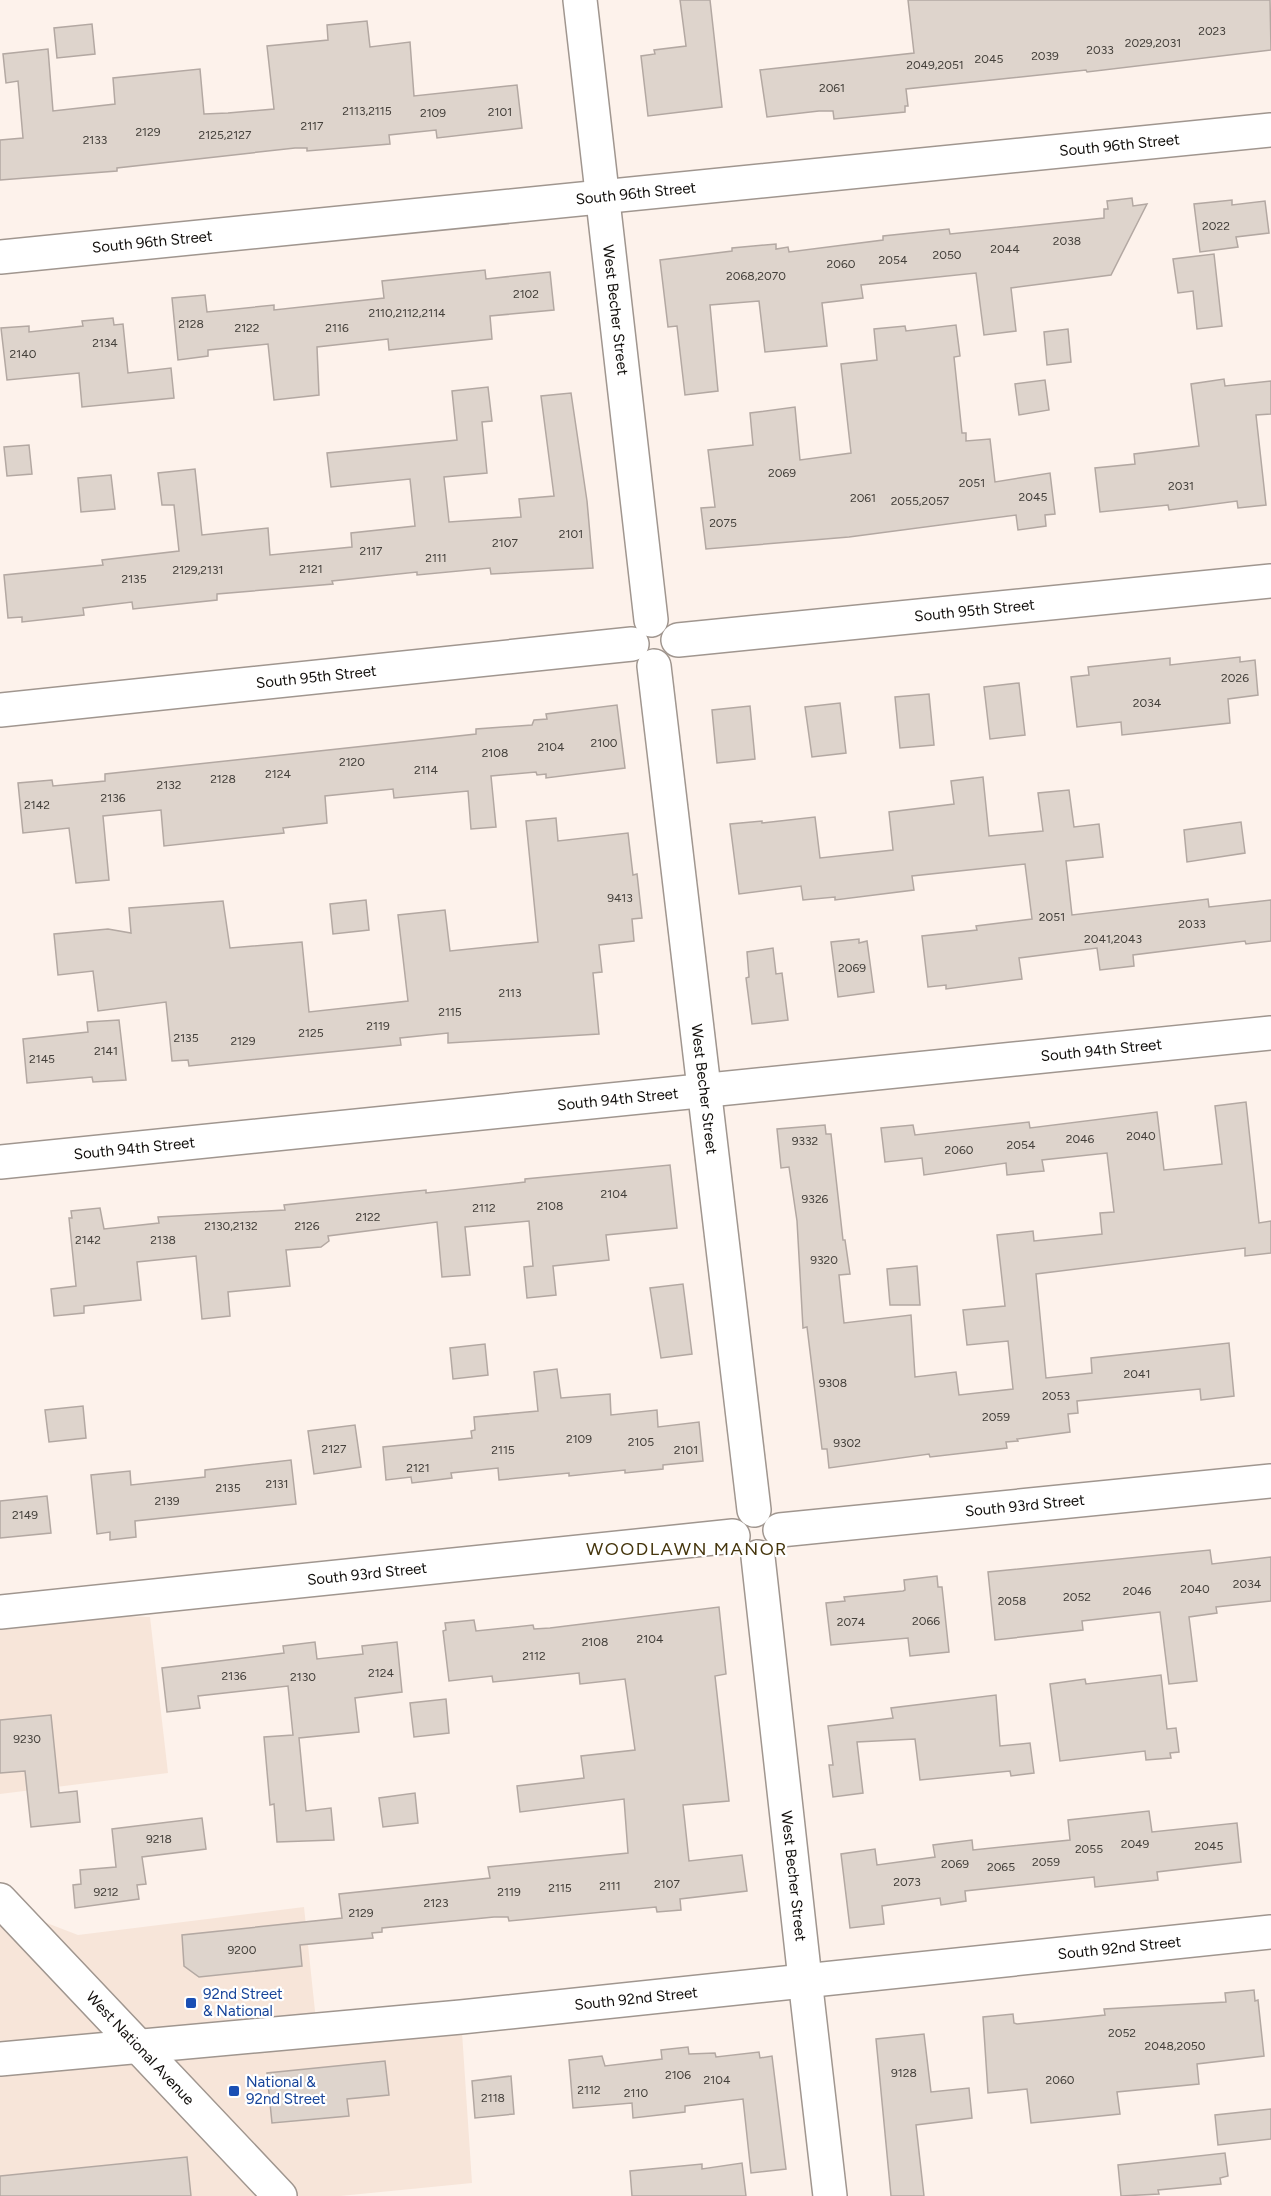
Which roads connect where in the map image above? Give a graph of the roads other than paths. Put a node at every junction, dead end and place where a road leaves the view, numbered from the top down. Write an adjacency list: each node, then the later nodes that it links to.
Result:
1 (580, 0): 3 (street, West Becher Street)
2 (1271, 130): 3 (street, South 96th Street)
3 (603, 196): 4 (street, South 96th Street); 6 (street, West Becher Street)
4 (0, 257)
5 (1271, 581): 6 (street, South 95th Street)
6 (646, 644): 7 (street, South 95th Street); 9 (street, West Becher Street)
7 (0, 710)
8 (1271, 1033): 9 (street, South 94th Street)
9 (706, 1090): 10 (street, South 94th Street); 12 (street, West Becher Street)
10 (0, 1162)
11 (1271, 1481): 13 (street, South 93rd Street)
12 (754, 1510): 13 (street); 14 (street)
13 (780, 1530): 15 (street)
14 (733, 1536): 15 (street); 16 (street, South 93rd Street)
15 (758, 1557): 19 (street, West Becher Street)
16 (0, 1612)
17 (0, 1900): 20 (street, West National Avenue)
18 (1271, 1932): 19 (street, South 92nd Street)
19 (805, 1979): 20 (street, South 92nd Street); 23 (street, West Becher Street)
20 (139, 2046): 21 (street, South 92nd Street); 22 (street, West National Avenue)
21 (0, 2059)
22 (280, 2196)
23 (830, 2196)

